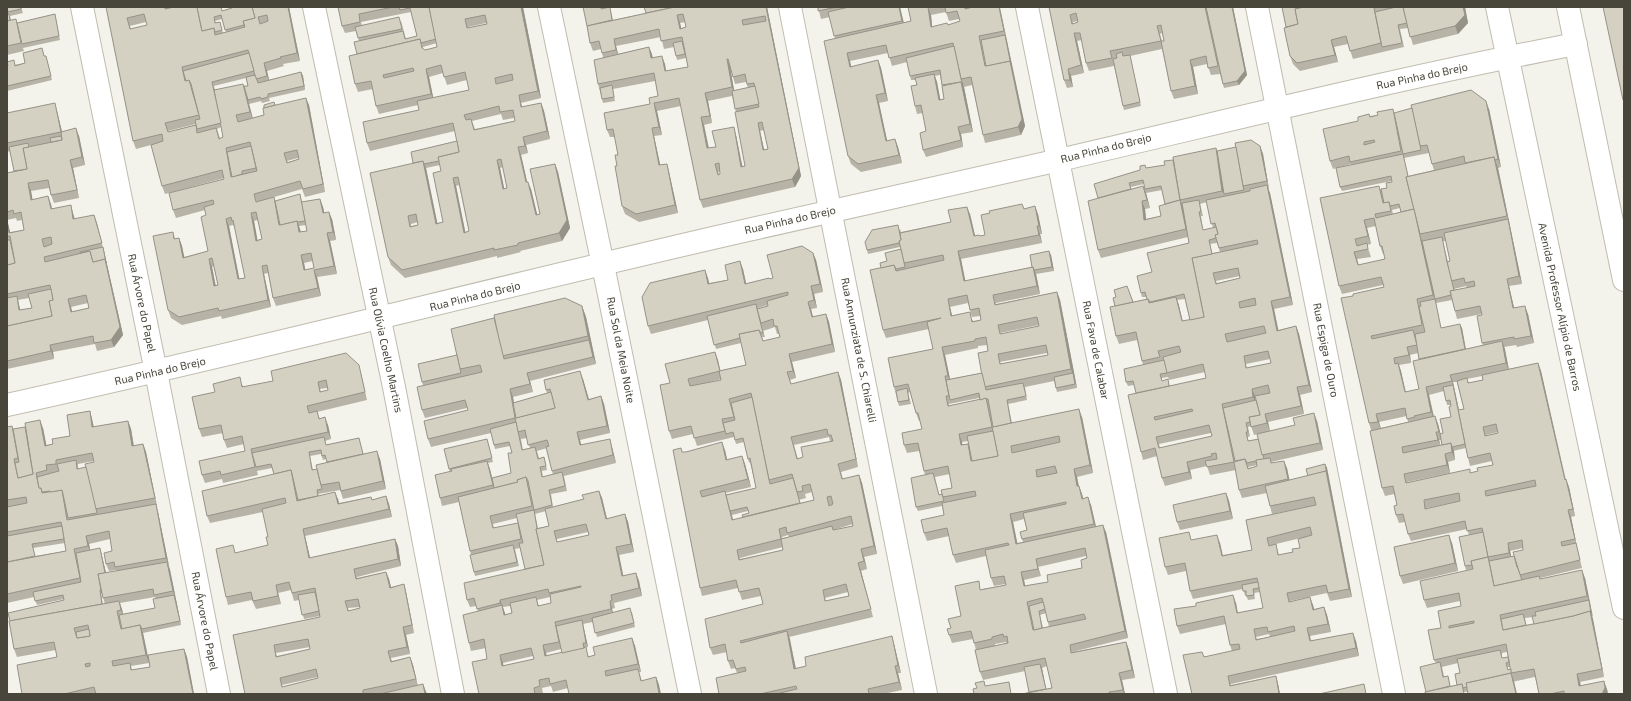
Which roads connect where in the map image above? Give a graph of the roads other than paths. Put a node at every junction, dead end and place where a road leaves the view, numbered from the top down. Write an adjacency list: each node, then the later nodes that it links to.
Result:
1 (82, 7): 17 (street, Rua Árvore do Papel)
2 (314, 7): 16 (street, Rua Olívia Coelho Martins)
3 (549, 7): 14 (street, Rua Sol da Meia Noite)
4 (790, 7): 13 (street, Rua Annunziata de S. Chiarelli)
5 (1027, 7): 12 (street, Rua Fava de Calabar)
6 (1257, 7): 11 (street, Rua Espiga de Ouro)
7 (1497, 7): 10 (street, Avenida Professor Alípio de Barros)
8 (1568, 7): 9 (street)
9 (1576, 44): 10 (street, Rua Pinha do Brejo); 15 (street)
10 (1508, 57): 11 (street, Rua Pinha do Brejo); 19 (street, Avenida Professor Alípio de Barros)
11 (1278, 107): 12 (street, Rua Pinha do Brejo); 25 (street, Rua Espiga de Ouro)
12 (1060, 159): 13 (street, Rua Pinha do Brejo); 24 (street, Rua Fava de Calabar)
13 (831, 211): 14 (street, Rua Pinha do Brejo); 23 (street, Rua Annunziata de S. Chiarelli)
14 (603, 265): 16 (street, Rua Pinha do Brejo); 22 (street, Rua Sol da Meia Noite)
15 (1623, 271)
16 (380, 319): 17 (street, Rua Pinha do Brejo); 21 (street, Rua Olívia Coelho Martins)
17 (156, 372): 18 (street, Rua Pinha do Brejo); 20 (street, Rua Árvore do Papel)
18 (7, 405)
19 (1624, 608)
20 (219, 694)
21 (453, 694)
22 (690, 694)
23 (926, 694)
24 (1166, 694)
25 (1394, 694)

